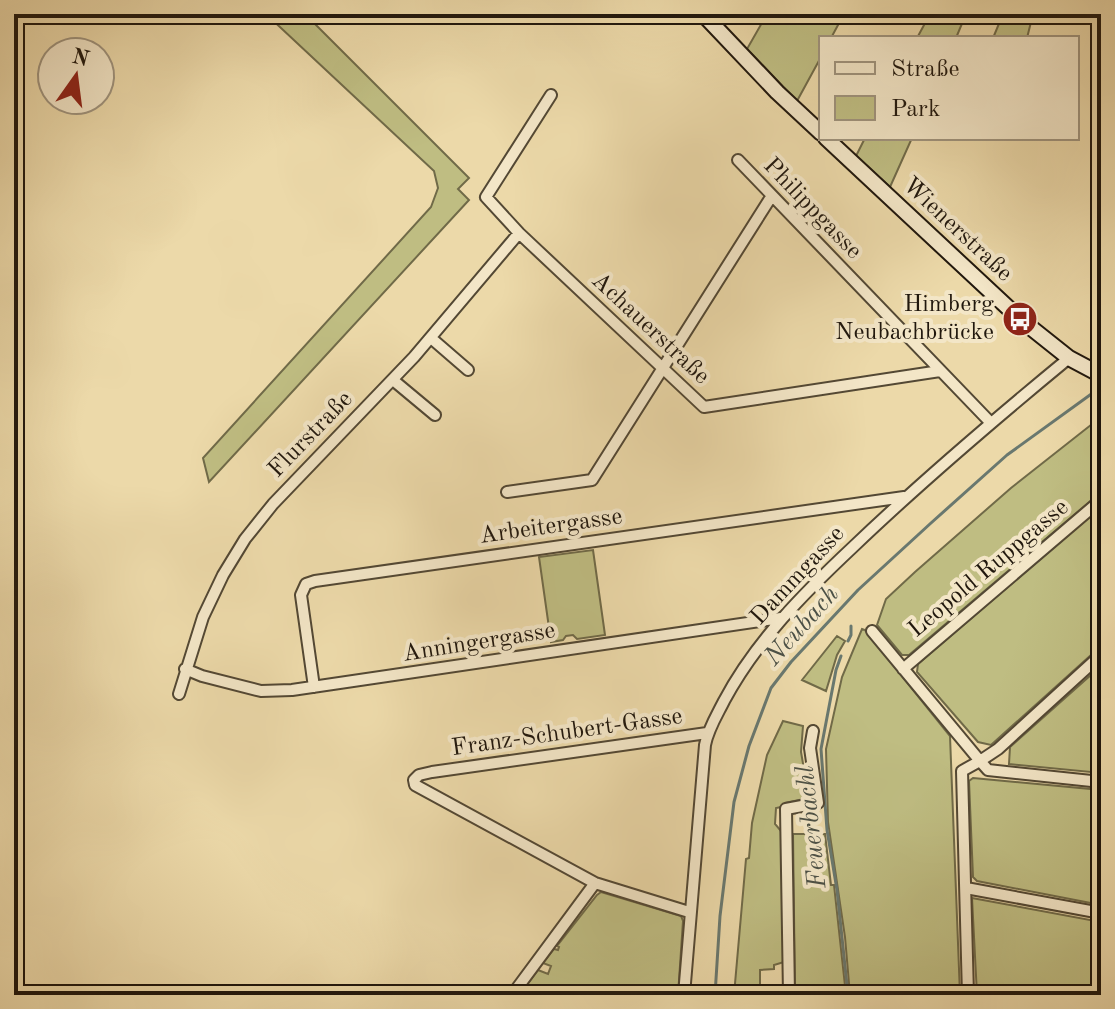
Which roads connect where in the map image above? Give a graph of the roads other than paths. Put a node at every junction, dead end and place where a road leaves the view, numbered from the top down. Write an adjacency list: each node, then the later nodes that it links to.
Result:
1 (703, 14): 3 (street)
2 (551, 95): 7 (street, Achauerstraße)
3 (819, 131)
4 (828, 140): 9 (street, Wienerstraße)
5 (738, 160): 6 (street, Philippgasse)
6 (771, 197): 10 (street); 12 (street, Philippgasse)
7 (519, 233): 8 (street, Flurstraße); 10 (street, Achauerstraße)
8 (431, 338): 11 (street); 14 (street, Flurstraße)
9 (1069, 358): 13 (street, Wienerstraße); 16 (street, Dammgasse)
10 (661, 368): 12 (street, Achauerstraße); 17 (street)
11 (468, 370)
12 (940, 371): 16 (street, Philippgasse)
13 (1096, 372)
14 (393, 380): 15 (street); 23 (street, Flurstraße)
15 (435, 415)
16 (991, 423): 18 (street, Dammgasse)
17 (507, 492)
18 (906, 497): 20 (street, Dammgasse); 25 (street, Arbeitergasse)
19 (1101, 500): 24 (street, Leopold Ruppgasse)
20 (781, 618): 25 (street, Anningergasse); 28 (street, Dammgasse)
21 (872, 631): 24 (street)
22 (1101, 655): 29 (street)
23 (185, 669): 25 (street, Anningergasse); 26 (street, Flurstraße)
24 (903, 669): 29 (street)
25 (314, 687)
26 (179, 694)
27 (813, 731): 37 (street)
28 (707, 733): 31 (street, Franz-Schubert-Gasse); 33 (street, Dammgasse)
29 (980, 761): 30 (street); 32 (street)
30 (1101, 782)
31 (595, 883): 33 (street); 35 (street)
32 (966, 888): 34 (street); 38 (street)
33 (689, 912): 36 (street, Dammgasse)
34 (1101, 913)
35 (512, 995)
36 (684, 995)
37 (789, 995)
38 (968, 995)

